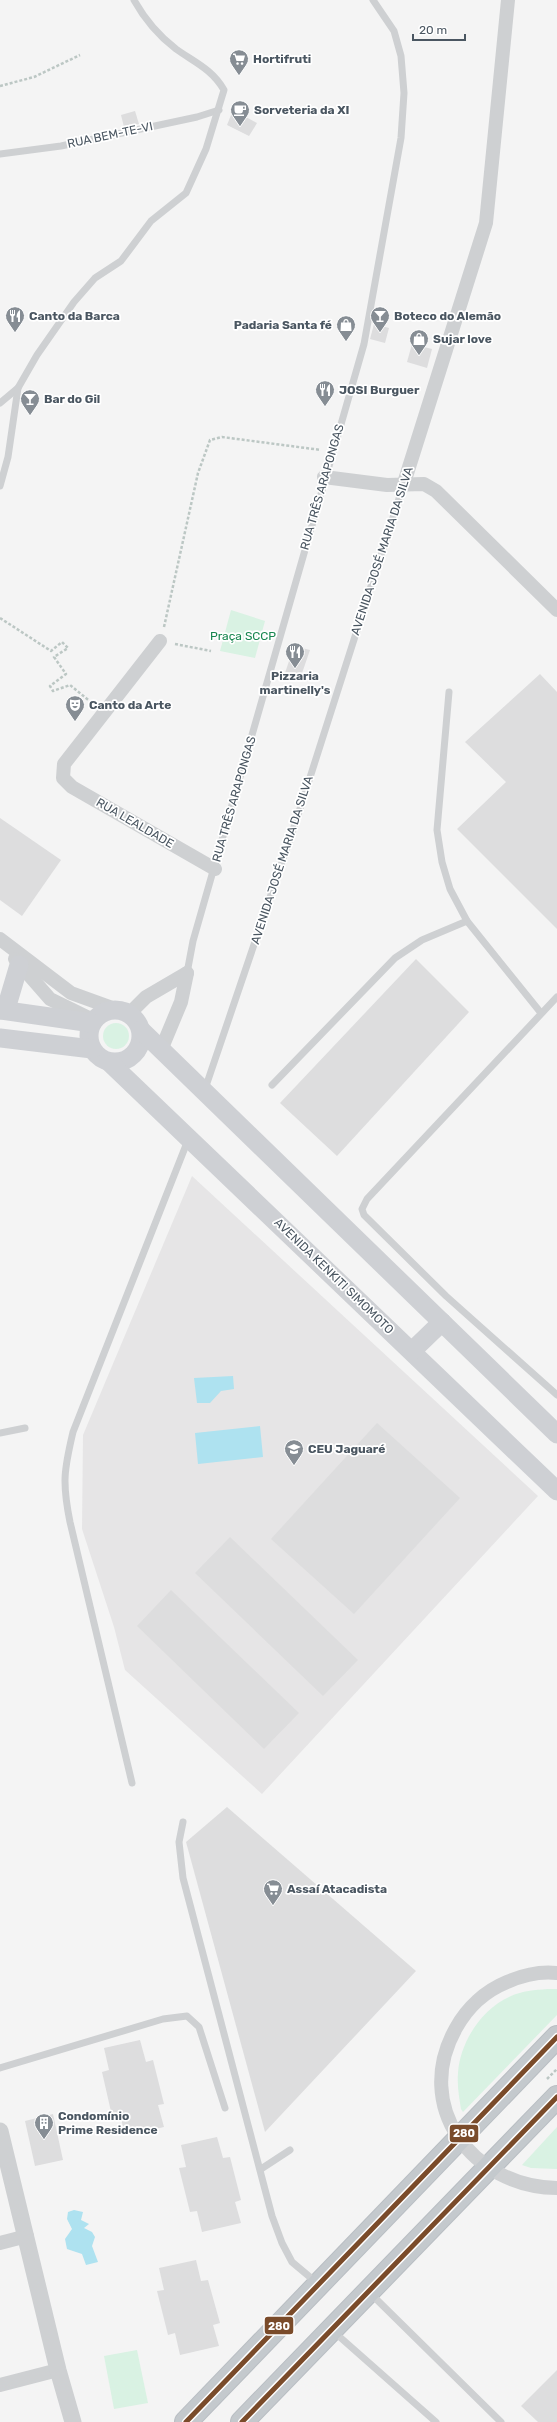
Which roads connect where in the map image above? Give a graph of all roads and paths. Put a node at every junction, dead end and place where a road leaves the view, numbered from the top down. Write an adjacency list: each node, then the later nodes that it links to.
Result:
1 (134, 0): 6 (lane)
2 (373, 0): 10 (lane, RUA TRÊS ARAPONGAS)
3 (508, 0): 12 (street, AVENIDA JOSÉ MARIA DA SILVA)
4 (80, 55): 5 (path)
5 (0, 86)
6 (219, 110): 7 (lane, RUA BEM-TE-VI); 8 (lane)
7 (0, 154)
8 (18, 388): 9 (lane); 13 (lane)
9 (0, 403)
10 (332, 452): 11 (lane, RUA TRÊS ARAPONGAS); 16 (path)
11 (324, 477): 12 (street); 20 (lane, RUA TRÊS ARAPONGAS)
12 (404, 483): 14 (street); 36 (lane, AVENIDA JOSÉ MARIA DA SILVA)
13 (0, 486)
14 (557, 610)
15 (0, 618): 19 (path)
16 (162, 636): 17 (path); 19 (street)
17 (211, 651)
18 (449, 692): 21 (lane)
19 (104, 713): 20 (street, RUA LEALDADE)
20 (215, 868): 24 (lane, RUA TRÊS ARAPONGAS)
21 (467, 921): 28 (lane); 35 (lane)
22 (3, 941): 23 (street); 27 (street)
23 (19, 965): 26 (main road); 29 (street)
24 (187, 972): 27 (street); 33 (street)
25 (557, 997): 28 (lane)
26 (0, 1010): 29 (main road)
27 (124, 1012): 29 (main road); 30 (main road)
28 (541, 1013): 40 (lane)
29 (93, 1021): 32 (main road)
30 (141, 1030): 33 (main road); 34 (main road)
31 (0, 1038): 32 (main road)
32 (92, 1049): 34 (main road)
33 (161, 1050): 36 (main road)
34 (109, 1062): 37 (main road, AVENIDA KENKITI SIMOMOTO)
35 (272, 1085)
36 (204, 1092): 38 (main road)
37 (189, 1138): 39 (main road, AVENIDA KENKITI SIMOMOTO); 45 (lane)
38 (442, 1322): 39 (main road); 43 (main road)
39 (412, 1351): 44 (main road, AVENIDA KENKITI SIMOMOTO)
40 (557, 1395)
41 (25, 1428): 42 (lane)
42 (0, 1433)
43 (557, 1434)
44 (557, 1491)
45 (132, 1783)
46 (183, 1822): 56 (lane)
47 (557, 1973): 53 (street)
48 (557, 2037): 53 (highway)
49 (0, 2068): 51 (lane)
50 (557, 2097): 55 (highway)
51 (225, 2108)
52 (0, 2131): 58 (street)
53 (459, 2139): 55 (street); 60 (highway)
54 (290, 2150): 56 (lane)
55 (488, 2168): 57 (street); 61 (highway)
56 (261, 2169): 60 (lane)
57 (557, 2188)
58 (27, 2236): 59 (street); 63 (street)
59 (0, 2243)
60 (319, 2284): 66 (highway)
61 (368, 2292): 62 (highway); 69 (lane)
62 (331, 2330): 67 (highway); 68 (lane)
63 (58, 2370): 64 (street); 65 (street)
64 (0, 2385)
65 (73, 2422)
66 (186, 2422)
67 (242, 2422)
68 (436, 2422)
69 (501, 2422)

